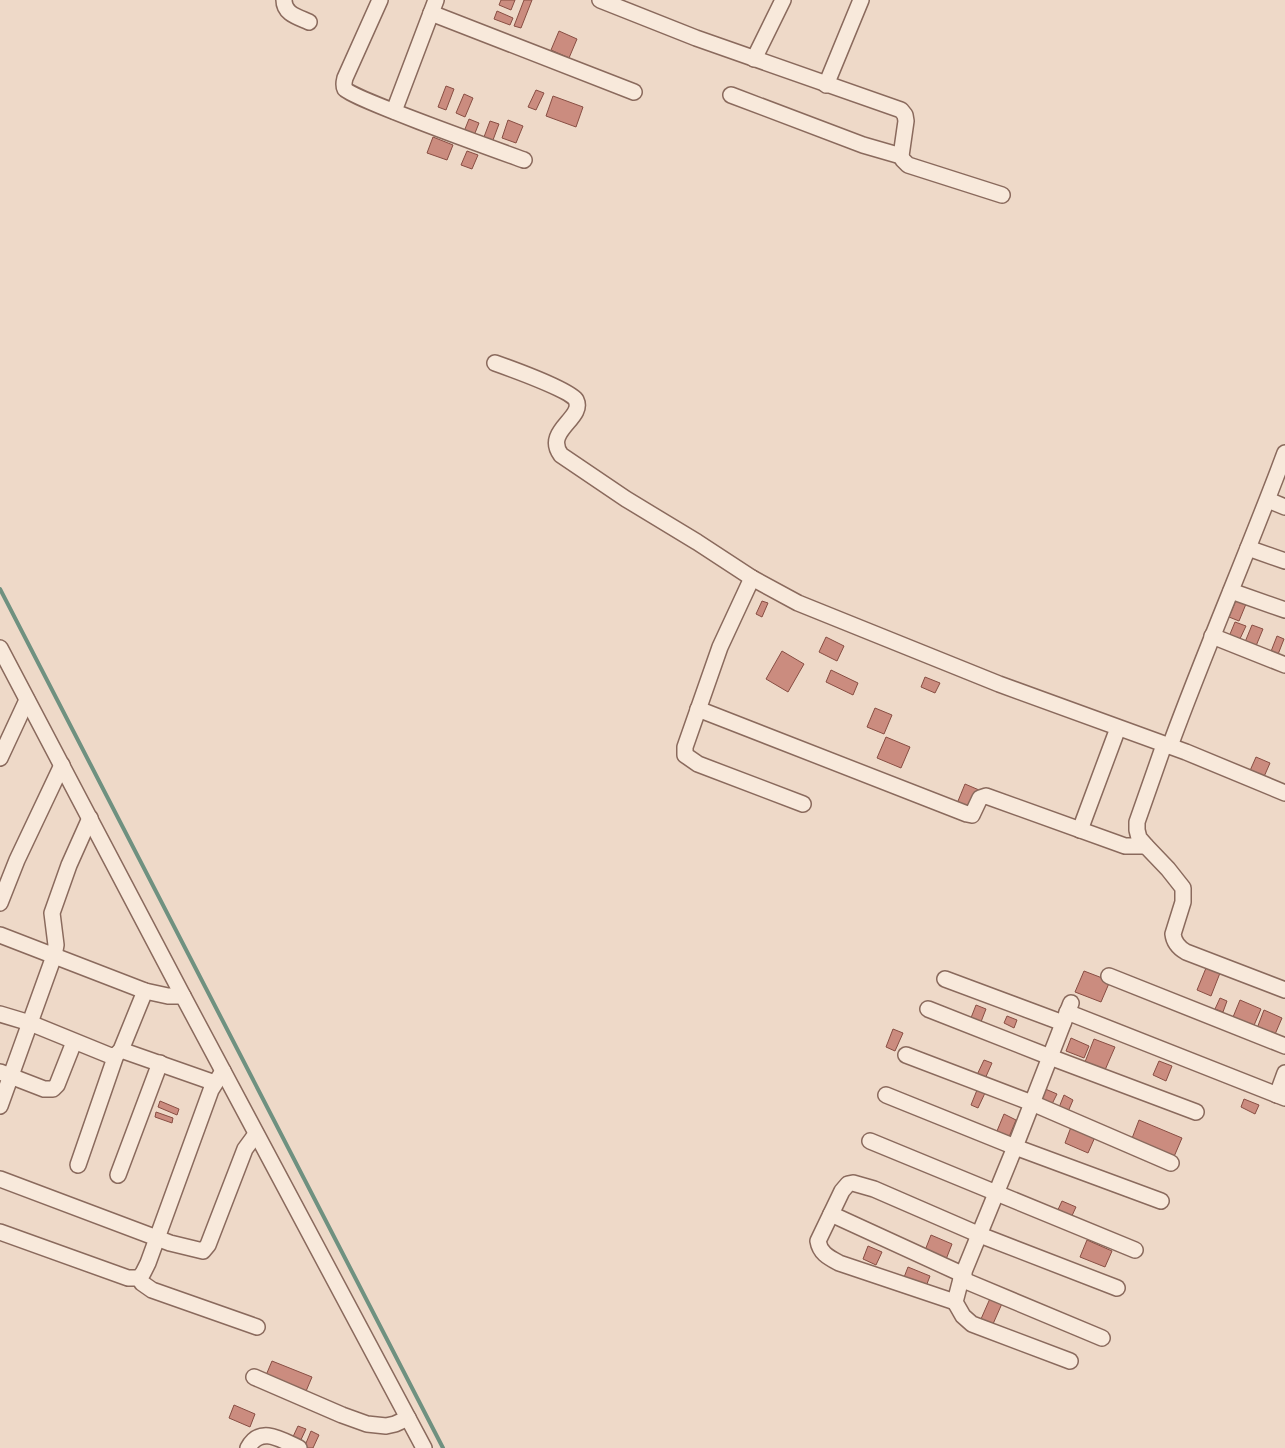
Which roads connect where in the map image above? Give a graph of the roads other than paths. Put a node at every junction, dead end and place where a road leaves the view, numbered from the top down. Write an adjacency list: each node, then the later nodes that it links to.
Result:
1 (284, 0): 7 (street)
2 (380, 0): 12 (street)
3 (600, 0): 8 (street)
4 (783, 0): 8 (street)
5 (861, 0): 9 (street)
6 (434, 7): 10 (street); 12 (street)
7 (309, 22)
8 (754, 59): 9 (street)
9 (826, 85): 13 (street)
10 (634, 92)
11 (731, 95): 13 (street)
12 (394, 110): 14 (street)
13 (901, 156): 15 (street)
14 (524, 160)
15 (1002, 195)
16 (495, 363): 22 (street)
17 (1285, 454): 18 (street)
18 (1268, 500): 19 (street); 20 (street)
19 (1285, 507)
20 (1248, 548): 21 (street); 23 (street)
21 (1285, 561)
22 (752, 578): 29 (street); 30 (street)
23 (1231, 591): 24 (street); 25 (street)
24 (1285, 610)
25 (1212, 636): 27 (street); 31 (street)
26 (0, 648): 28 (street)
27 (1285, 665)
28 (27, 700): 32 (street); 33 (street)
29 (698, 709): 35 (street); 37 (street)
30 (1118, 728): 31 (street); 37 (street)
31 (1167, 746): 34 (street); 38 (street)
32 (0, 758)
33 (62, 765): 36 (street); 39 (street)
34 (1285, 793)
35 (803, 804)
36 (90, 818): 41 (street); 46 (street)
37 (1080, 830): 38 (street)
38 (1146, 846): 44 (street)
39 (0, 903)
40 (0, 935): 41 (street)
41 (54, 956): 45 (street); 50 (street)
42 (1109, 976): 52 (street)
43 (945, 979): 48 (street)
44 (1285, 990)
45 (145, 991): 46 (street); 53 (street)
46 (183, 996): 59 (street)
47 (928, 1008): 55 (street)
48 (1067, 1013): 55 (street); 61 (street)
49 (0, 1014): 50 (street)
50 (30, 1023): 51 (street); 58 (street)
51 (74, 1042): 53 (street); 58 (street)
52 (1285, 1046)
53 (119, 1052): 56 (street); 69 (street)
54 (906, 1055): 62 (street)
55 (1050, 1057): 62 (street); 64 (street)
56 (160, 1063): 59 (street); 70 (street)
57 (1285, 1073): 61 (street)
58 (5, 1074): 63 (street)
59 (219, 1077): 65 (street); 77 (street)
60 (886, 1096): 67 (street)
61 (1281, 1096)
62 (1032, 1103): 67 (street); 68 (street)
63 (0, 1106)
64 (1196, 1112)
65 (256, 1134): 77 (street); 87 (street)
66 (870, 1141): 72 (street)
67 (1015, 1147): 72 (street); 73 (street)
68 (1171, 1163)
69 (78, 1165)
70 (118, 1175)
71 (0, 1179): 77 (street)
72 (996, 1194): 76 (street); 78 (street)
73 (1161, 1201)
74 (831, 1214): 76 (street); 79 (street); 82 (street)
75 (0, 1232): 80 (street)
76 (980, 1235): 79 (street); 81 (street)
77 (157, 1238): 80 (street)
78 (1135, 1250)
79 (963, 1277): 82 (street); 84 (street)
80 (139, 1278): 83 (street)
81 (1117, 1288)
82 (955, 1302): 85 (street)
83 (257, 1327)
84 (1102, 1338)
85 (1070, 1361)
86 (254, 1378): 87 (street)
87 (408, 1418): 90 (street)
88 (248, 1448): 89 (street)
89 (299, 1448)
90 (424, 1448)

